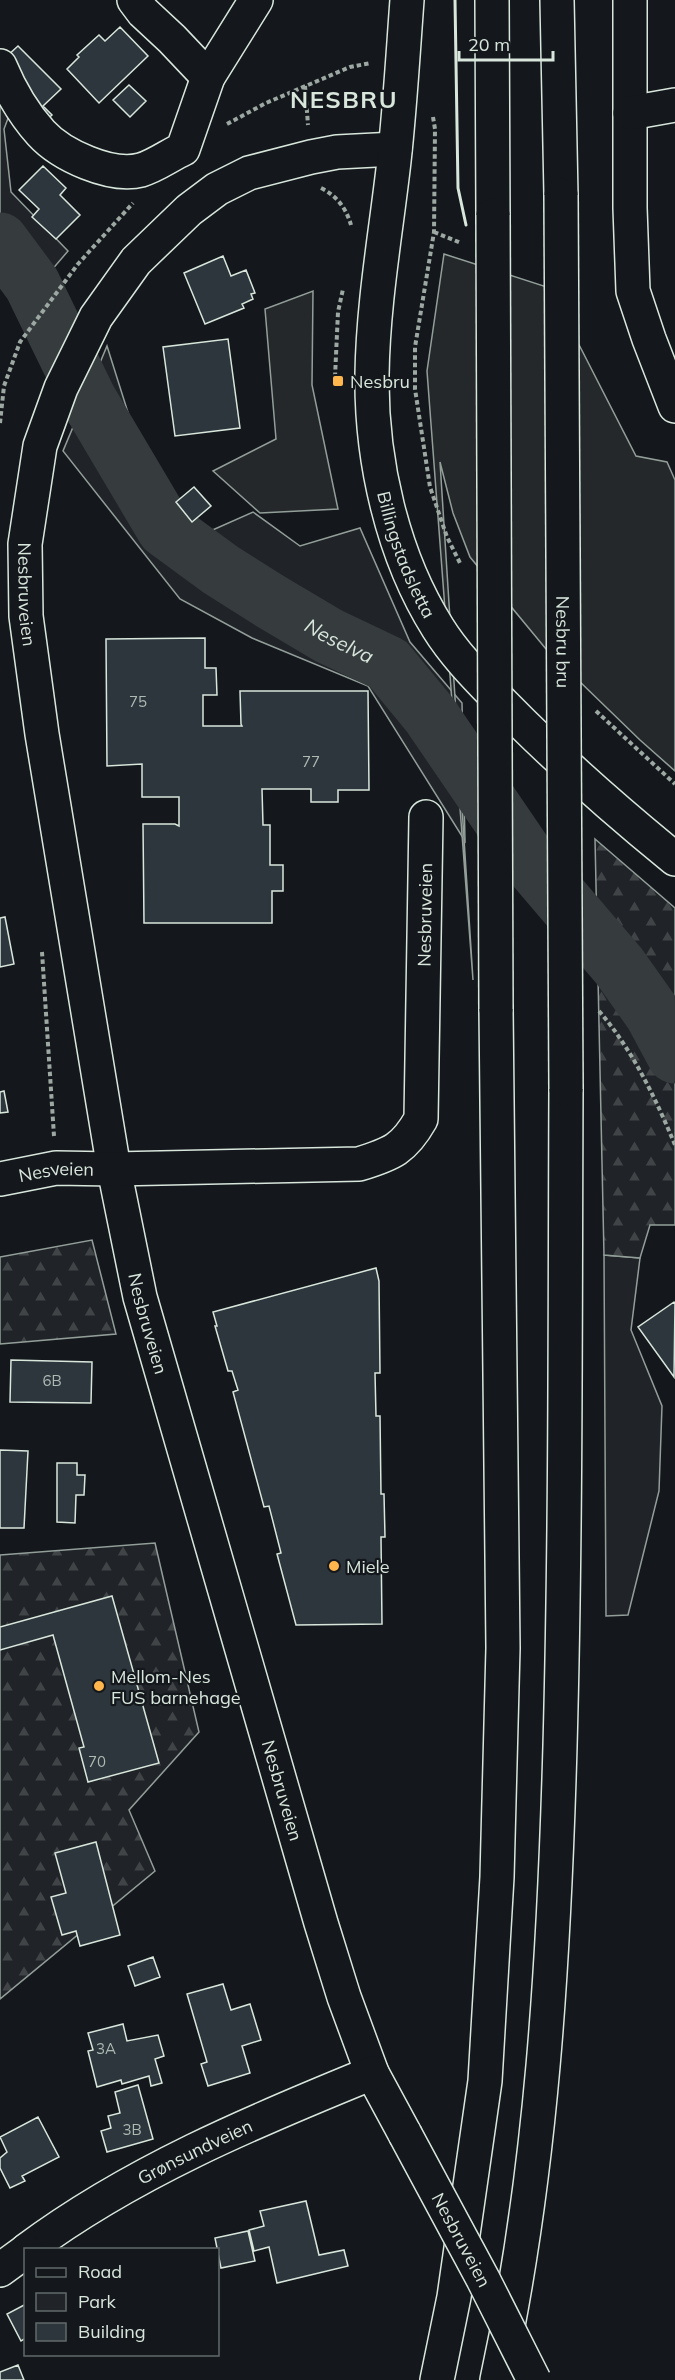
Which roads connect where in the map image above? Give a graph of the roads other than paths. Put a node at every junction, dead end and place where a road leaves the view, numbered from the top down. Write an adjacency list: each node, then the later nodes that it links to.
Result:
1 (134, 0): 8 (main road)
2 (256, 0): 8 (main road)
3 (407, 0): 12 (main road, Billingstadsletta)
4 (492, 0): 23 (main road, bridge)
5 (557, 0): 24 (main road, Nesbru bru, bridge)
6 (630, 0): 10 (main road)
7 (0, 66): 11 (main road)
8 (208, 77): 11 (main road)
9 (675, 105): 10 (main road)
10 (630, 113): 14 (main road)
11 (183, 149): 13 (main road)
12 (395, 149): 13 (main road, Nesbruveien); 16 (main road, Billingstadsletta)
13 (217, 189): 17 (main road, Nesbruveien)
14 (675, 406)
15 (426, 817): 17 (main road, Nesbruveien)
16 (675, 859)
17 (114, 1169): 18 (main road, Nesveien); 19 (main road, Nesbruveien)
18 (0, 1179)
19 (372, 2073): 20 (main road, Grønsundveien); 25 (main road, Nesbruveien, bridge)
20 (29, 2248)
21 (24, 2252): 22 (main road, Grønsundveien)
22 (0, 2270)
23 (437, 2380)
24 (497, 2380)
25 (534, 2380)

